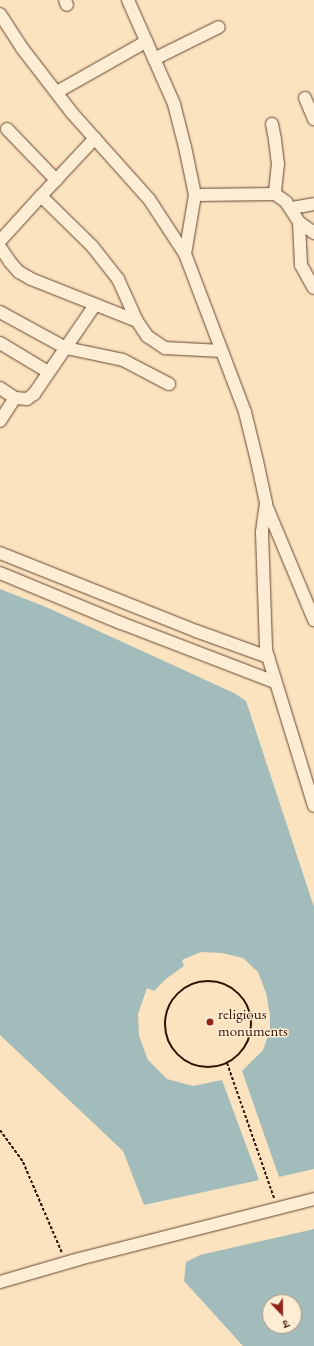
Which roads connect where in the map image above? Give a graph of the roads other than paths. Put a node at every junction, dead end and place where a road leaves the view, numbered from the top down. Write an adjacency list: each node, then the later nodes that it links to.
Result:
1 (128, 0): 4 (street)
2 (0, 14): 6 (street)
3 (219, 27): 5 (street)
4 (147, 41): 5 (street); 6 (street)
5 (154, 59): 14 (street)
6 (57, 92): 11 (street)
7 (305, 98): 8 (street)
8 (314, 119)
9 (272, 124): 13 (street)
10 (7, 129): 12 (street)
11 (95, 138): 12 (street); 22 (street)
12 (56, 180): 15 (street)
13 (275, 194): 14 (street); 17 (street)
14 (195, 195): 22 (street)
15 (41, 196): 20 (street); 26 (street)
16 (314, 204): 17 (street)
17 (292, 208): 18 (street)
18 (299, 222): 19 (street); 23 (street)
19 (314, 233)
20 (0, 241)
21 (0, 247): 24 (street)
22 (186, 254): 29 (street)
23 (314, 288)
24 (95, 305): 26 (street); 28 (street)
25 (0, 312): 28 (street)
26 (137, 321): 29 (street)
27 (0, 343): 30 (street)
28 (66, 348): 30 (street); 31 (street)
29 (222, 351): 35 (street)
30 (48, 372): 33 (street)
31 (169, 384)
32 (0, 388): 33 (street)
33 (15, 398): 34 (street)
34 (0, 421)
35 (266, 502): 38 (street); 39 (street)
36 (0, 553): 39 (street)
37 (0, 573): 40 (street)
38 (314, 620)
39 (268, 657): 40 (street)
40 (275, 682): 41 (street)
41 (314, 806)
42 (314, 1199): 43 (street)
43 (0, 1282)

